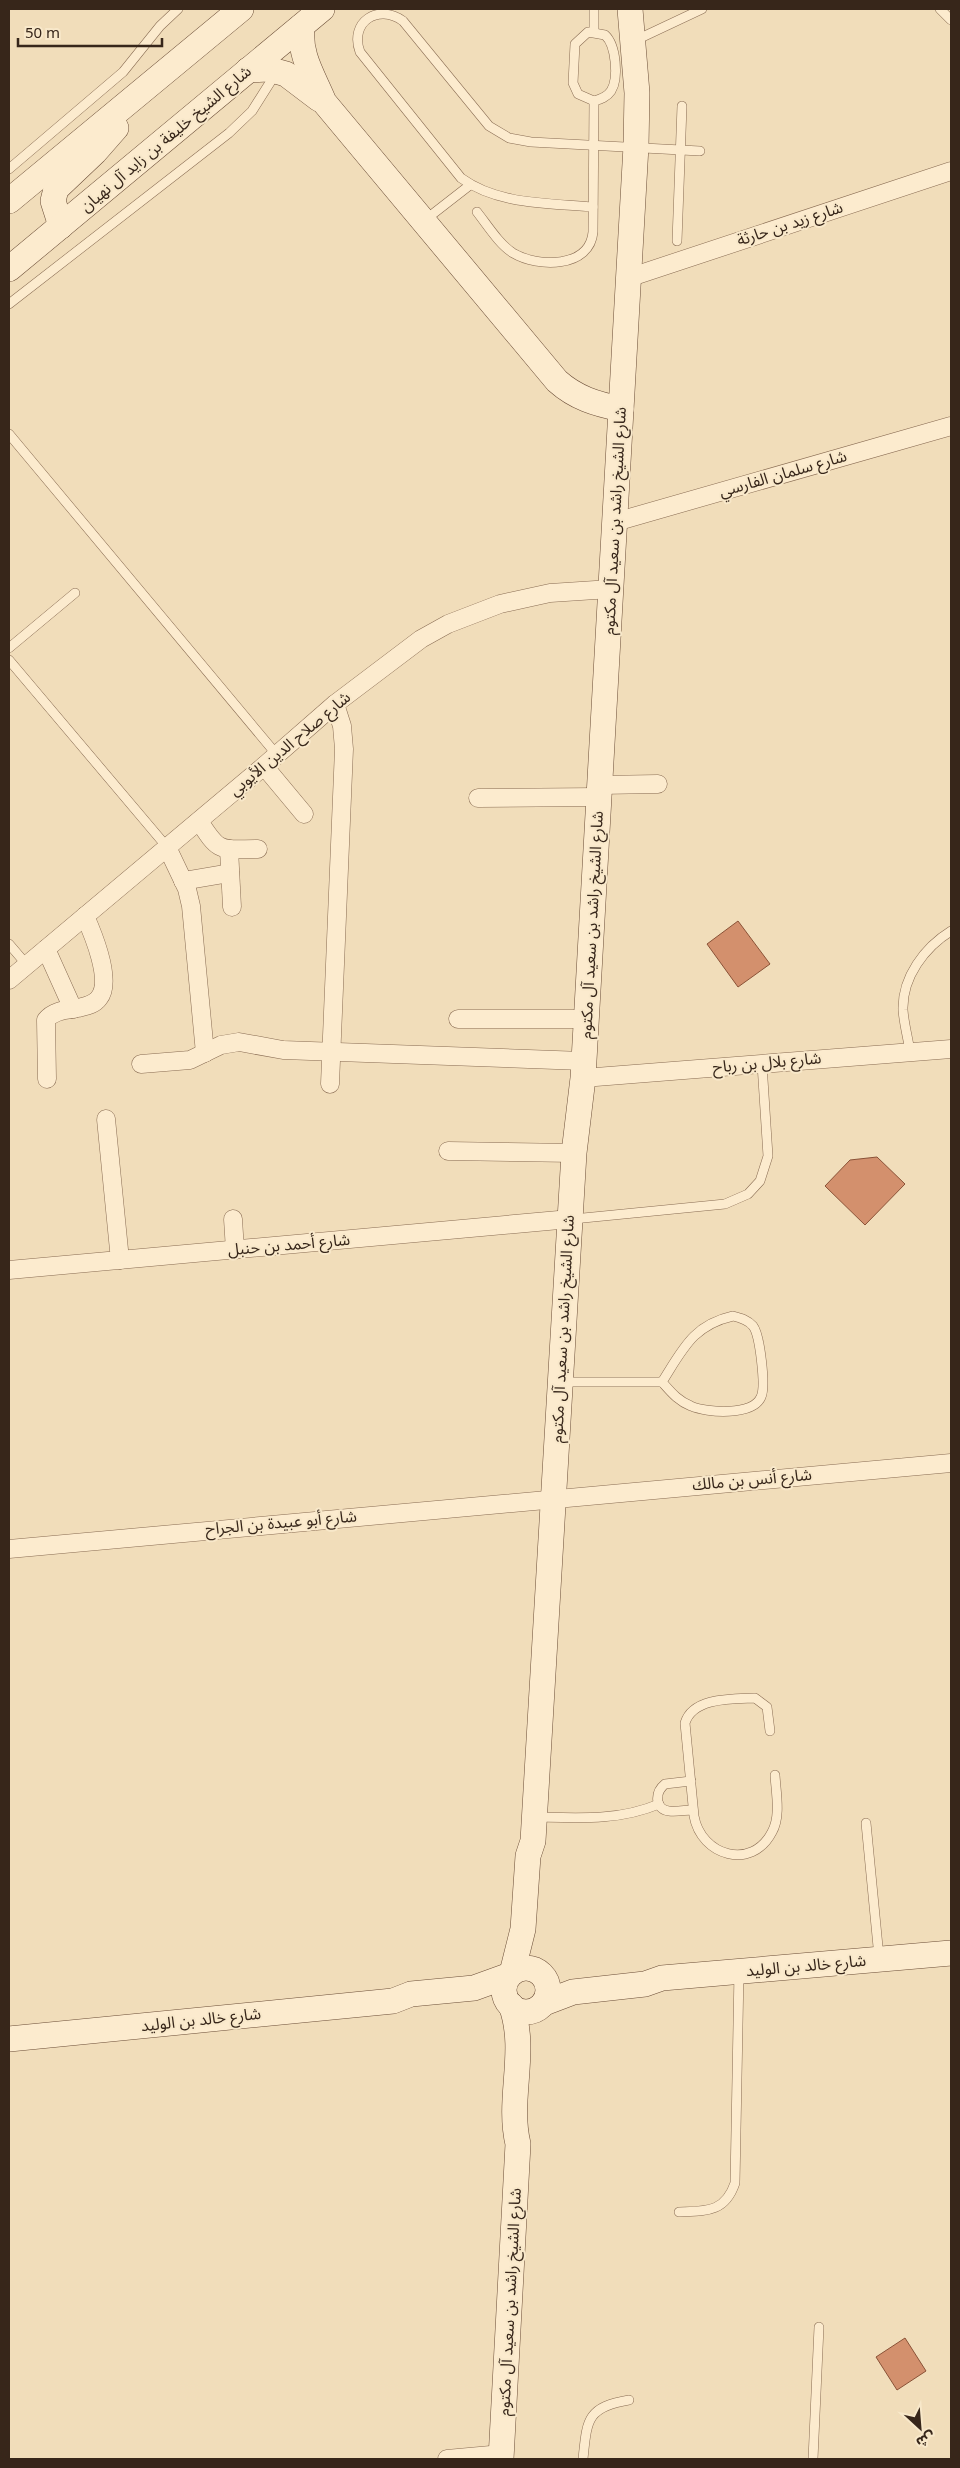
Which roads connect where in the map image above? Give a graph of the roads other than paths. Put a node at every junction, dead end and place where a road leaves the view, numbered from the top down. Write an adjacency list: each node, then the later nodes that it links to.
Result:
1 (178, 9): 23 (lane)
2 (241, 9): 15 (street)
3 (322, 9): 10 (street, شارع الشيخ خليفة بن زايد آل نهيان)
4 (594, 9): 11 (lane)
5 (630, 9): 12 (street, شارع الشيخ راشد بن سعيد آل مكتوم)
6 (702, 9): 12 (lane)
7 (940, 9): 9 (lane)
8 (391, 11): 19 (lane); 25 (lane)
9 (951, 20)
10 (302, 26): 13 (street, شارع الشيخ خليفة بن زايد آل نهيان); 17 (street)
11 (594, 32): 16 (lane); 16 (lane)
12 (634, 41): 20 (street, شارع الشيخ راشد بن سعيد آل مكتوم)
13 (248, 70): 14 (street); 30 (street, شارع الشيخ خليفة بن زايد آل نهيان)
14 (277, 71): 17 (street); 34 (lane)
15 (138, 94): 26 (street); 30 (street)
16 (594, 101): 19 (lane)
17 (324, 102): 29 (street)
18 (682, 106): 21 (lane)
19 (594, 145): 20 (lane); 27 (lane)
20 (636, 146): 21 (lane); 33 (street, شارع الشيخ راشد بن سعيد آل مكتوم)
21 (681, 150): 22 (lane); 31 (lane)
22 (700, 151)
23 (9, 169)
24 (951, 171): 33 (street, شارع زيد بن حارثة)
25 (470, 185): 27 (lane); 29 (lane)
26 (9, 201)
27 (593, 207): 28 (lane)
28 (477, 212)
29 (424, 221): 35 (street)
30 (61, 226): 32 (street, شارع الشيخ خليفة بن زايد آل نهيان)
31 (677, 241)
32 (9, 269)
33 (628, 278): 35 (street, شارع الشيخ راشد بن سعيد آل مكتوم)
34 (9, 304)
35 (621, 409): 38 (street, شارع الشيخ راشد بن سعيد آل مكتوم)
36 (951, 426): 38 (street, شارع سلمان الفارسي)
37 (9, 434): 44 (lane)
38 (615, 522): 39 (street, شارع الشيخ راشد بن سعيد آل مكتوم)
39 (611, 589): 43 (street, شارع صلاح الدين الأيوبي); 46 (street, شارع الشيخ راشد بن سعيد آل مكتوم)
40 (75, 593): 41 (lane)
41 (9, 648)
42 (9, 660): 50 (lane)
43 (335, 704): 44 (street, شارع صلاح الدين الأيوبي); 65 (street)
44 (271, 761): 48 (street); 49 (street, شارع صلاح الدين الأيوبي)
45 (658, 784): 46 (street)
46 (600, 791): 47 (street); 64 (street, شارع الشيخ راشد بن سعيد آل مكتوم)
47 (478, 798)
48 (304, 814)
49 (199, 821): 50 (street, شارع صلاح الدين الأيوبي); 51 (street)
50 (167, 847): 54 (street); 56 (street, شارع صلاح الدين الأيوبي)
51 (229, 849): 52 (street); 53 (street)
52 (258, 849)
53 (230, 873): 54 (street); 55 (street)
54 (183, 881): 68 (street)
55 (232, 907)
56 (85, 916): 59 (street, شارع صلاح الدين الأيوبي); 62 (street)
57 (951, 931): 67 (lane)
58 (9, 944): 60 (lane)
59 (46, 949): 60 (street, شارع صلاح الدين الأيوبي); 62 (street)
60 (27, 965): 61 (street, شارع صلاح الدين الأيوبي)
61 (9, 980)
62 (73, 1009): 72 (street)
63 (458, 1018): 64 (street)
64 (586, 1020): 71 (street, شارع الشيخ راشد بن سعيد آل مكتوم)
65 (332, 1050): 68 (street, شارع بلال بن رباح); 71 (street, شارع بلال بن رباح); 73 (street)
66 (951, 1051): 67 (street, شارع بلال بن رباح)
67 (910, 1052): 70 (street, شارع بلال بن رباح)
68 (205, 1053): 69 (street, شارع بلال بن رباح)
69 (141, 1064)
70 (762, 1064): 71 (street, شارع بلال بن رباح); 78 (lane)
71 (583, 1070): 76 (street, شارع الشيخ راشد بن سعيد آل مكتوم)
72 (47, 1079)
73 (330, 1084)
74 (106, 1119): 80 (street)
75 (448, 1151): 76 (street)
76 (574, 1153): 78 (street, شارع الشيخ راشد بن سعيد آل مكتوم)
77 (234, 1219): 79 (street)
78 (570, 1219): 79 (street, شارع أحمد بن حنبل); 82 (street, شارع الشيخ راشد بن سعيد آل مكتوم)
79 (235, 1250): 80 (street, شارع أحمد بن حنبل)
80 (120, 1260): 81 (street, شارع أحمد بن حنبل)
81 (9, 1270)
82 (560, 1382): 83 (lane); 85 (street, شارع الشيخ راشد بن سعيد آل مكتوم)
83 (662, 1382): 83 (lane)
84 (951, 1463): 85 (street, شارع أنس بن مالك)
85 (553, 1498): 86 (street, شارع أبو عبيدة بن الجراح); 92 (street, شارع الشيخ راشد بن سعيد آل مكتوم)
86 (9, 1549)
87 (770, 1731): 89 (lane)
88 (775, 1775): 91 (lane)
89 (691, 1780): 90 (lane); 91 (lane)
90 (659, 1804): 91 (lane); 92 (lane)
91 (693, 1810)
92 (535, 1817): 94 (street, شارع الشيخ راشد بن سعيد آل مكتوم)
93 (866, 1823): 96 (lane)
94 (533, 1841): 98 (street, شارع الشيخ راشد بن سعيد آل مكتوم); 99 (street, شارع الشيخ راشد بن سعيد آل مكتوم)
95 (951, 1954): 96 (street, شارع خالد بن الوليد)
96 (880, 1960): 97 (street, شارع خالد بن الوليد)
97 (739, 1972): 100 (street, شارع خالد بن الوليد); 106 (lane)
98 (511, 1974): 99 (street); 101 (street, شارع خالد بن الوليد); 103 (street)
99 (543, 1976): 100 (street, شارع خالد بن الوليد); 102 (street)
100 (662, 1978): 102 (street, شارع خالد بن الوليد)
101 (393, 2001): 103 (street, شارع خالد بن الوليد); 104 (street, شارع خالد بن الوليد)
102 (542, 2004): 103 (street); 105 (street, شارع الشيخ راشد بن سعيد آل مكتوم)
103 (510, 2005): 105 (street, شارع الشيخ راشد بن سعيد آل مكتوم)
104 (9, 2039)
105 (518, 2144): 109 (street, شارع الشيخ راشد بن سعيد آل مكتوم)
106 (678, 2212)
107 (819, 2327): 112 (lane)
108 (629, 2400): 111 (lane)
109 (501, 2457): 110 (street)
110 (447, 2459)
111 (584, 2459)
112 (813, 2459)

